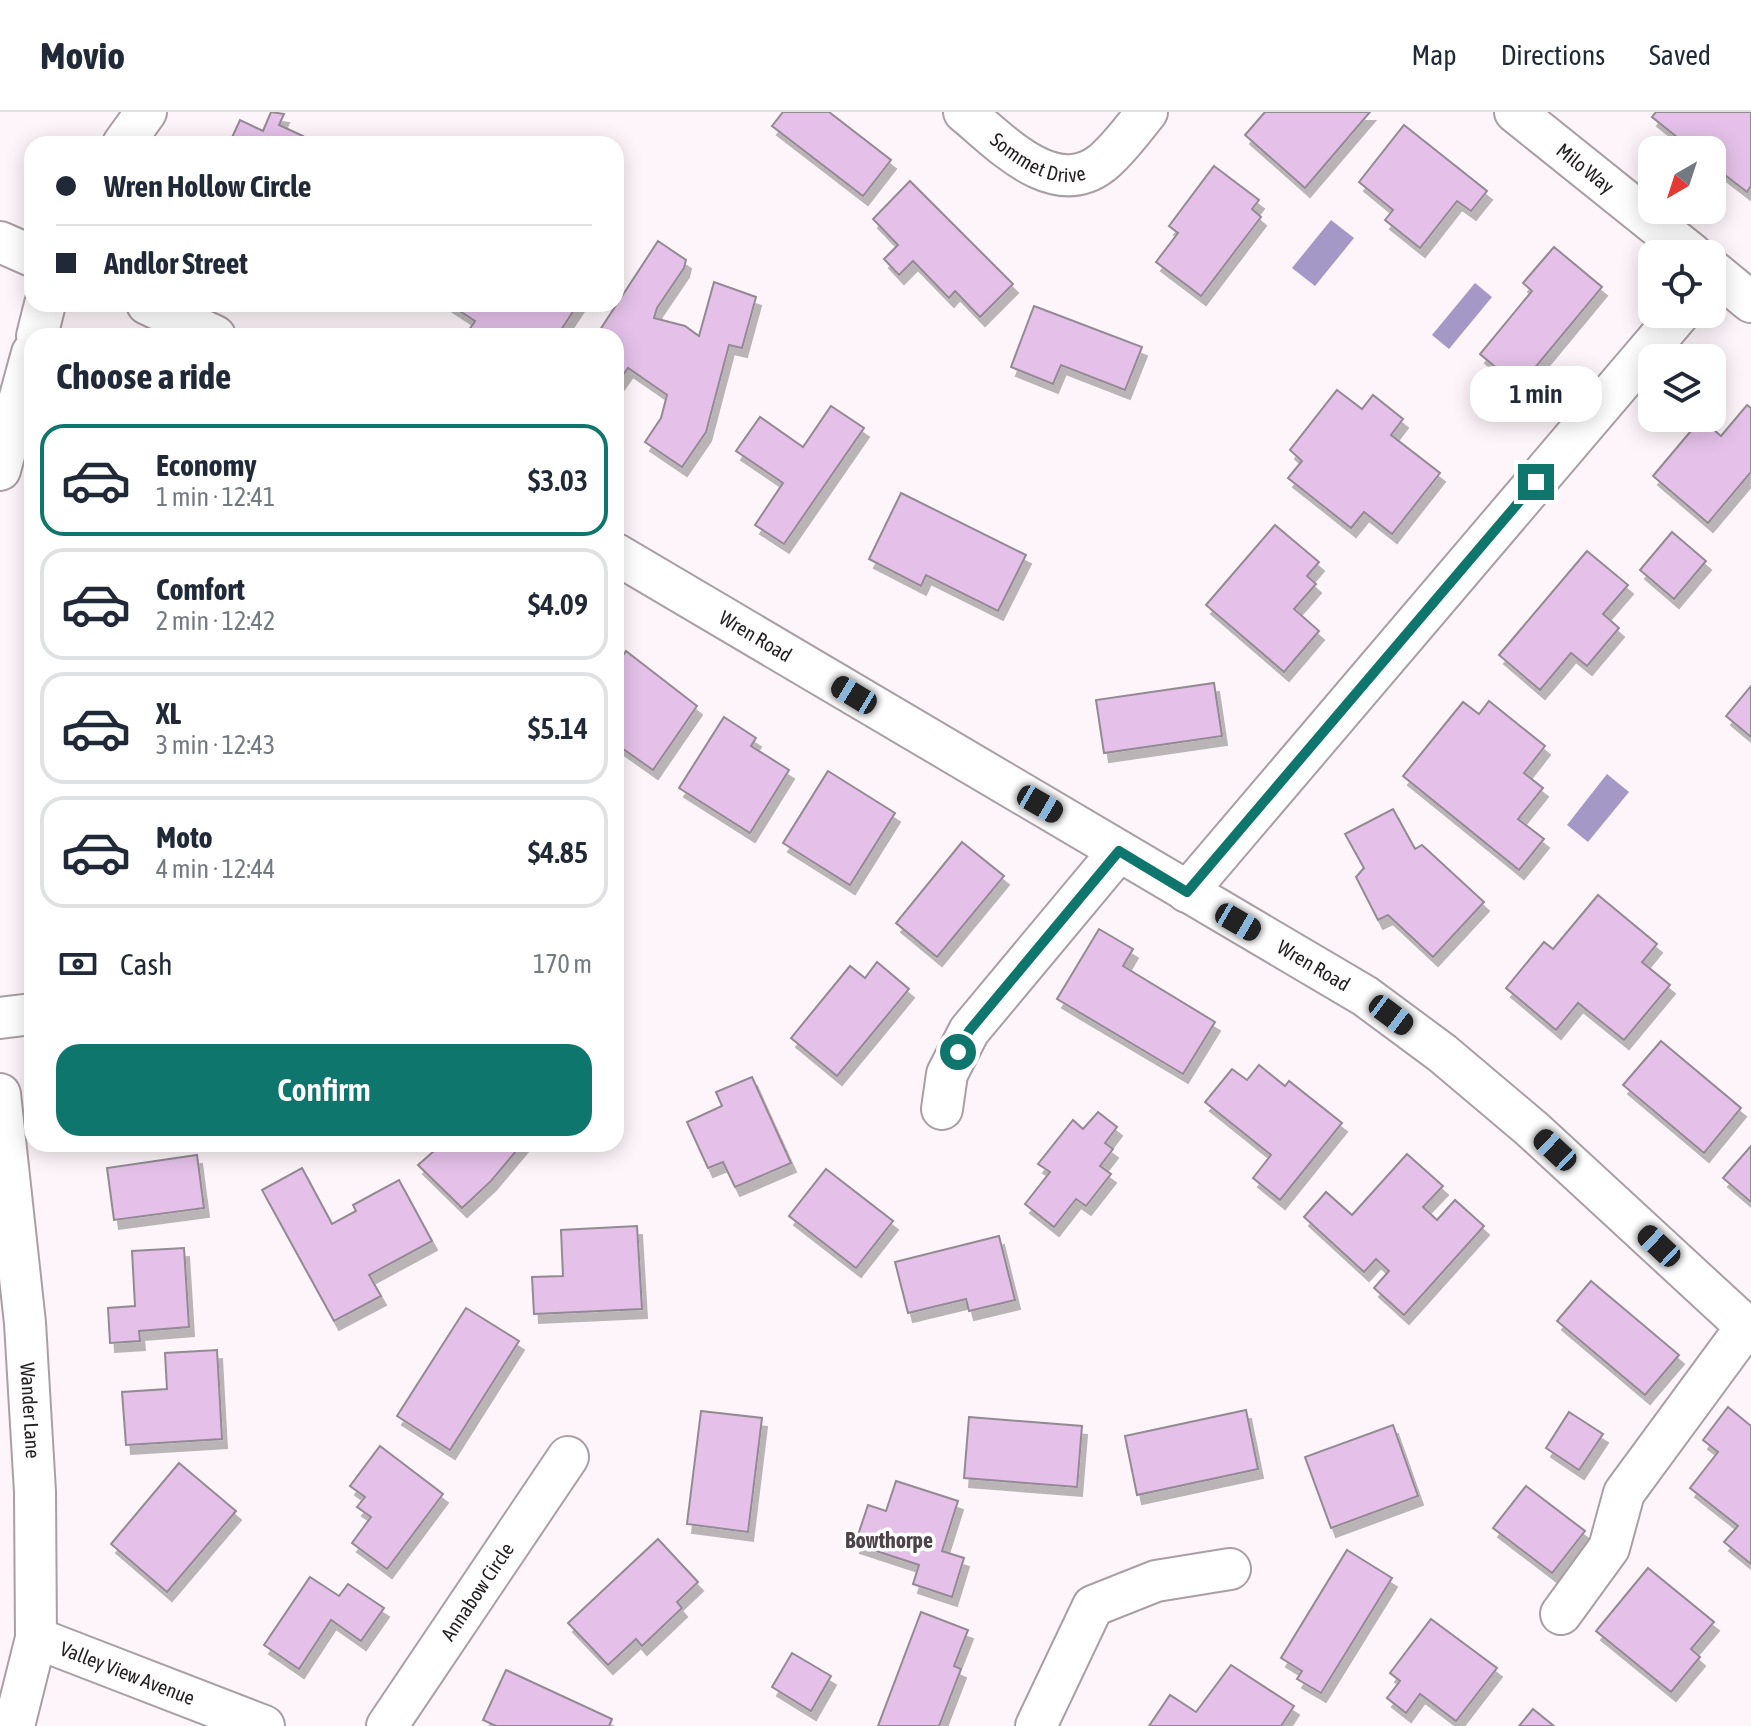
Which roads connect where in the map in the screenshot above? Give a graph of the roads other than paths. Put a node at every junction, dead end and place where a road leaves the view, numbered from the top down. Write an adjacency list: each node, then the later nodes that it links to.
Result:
1 (146, 112): 5 (street)
2 (964, 112): 3 (street, Sommet Drive)
3 (1147, 112)
4 (1515, 112): 6 (street, Milo Way)
5 (129, 136)
6 (1673, 240)
7 (0, 242): 8 (street)
8 (24, 252)
9 (1726, 282): 10 (street, Milo Way)
10 (1751, 302)
11 (164, 312): 12 (street)
12 (198, 328)
13 (1667, 328): 18 (street)
14 (24, 382): 15 (street)
15 (0, 470)
16 (624, 559): 17 (street, Wren Road)
17 (1119, 851): 18 (street, Wren Road); 22 (street)
18 (1187, 892): 24 (street, Wren Road)
19 (24, 1015): 20 (street)
20 (0, 1018)
21 (0, 1094): 23 (street, Wander Lane)
22 (942, 1109)
23 (13, 1317): 28 (street, Wander Lane)
24 (1748, 1329): 27 (street)
25 (568, 1457): 31 (street, Annabow Circle)
26 (1230, 1569): 32 (street)
27 (1561, 1614)
28 (36, 1638): 29 (street, Wander Lane); 30 (street, Valley View Avenue)
29 (14, 1726)
30 (264, 1726)
31 (387, 1726)
32 (1036, 1726)

